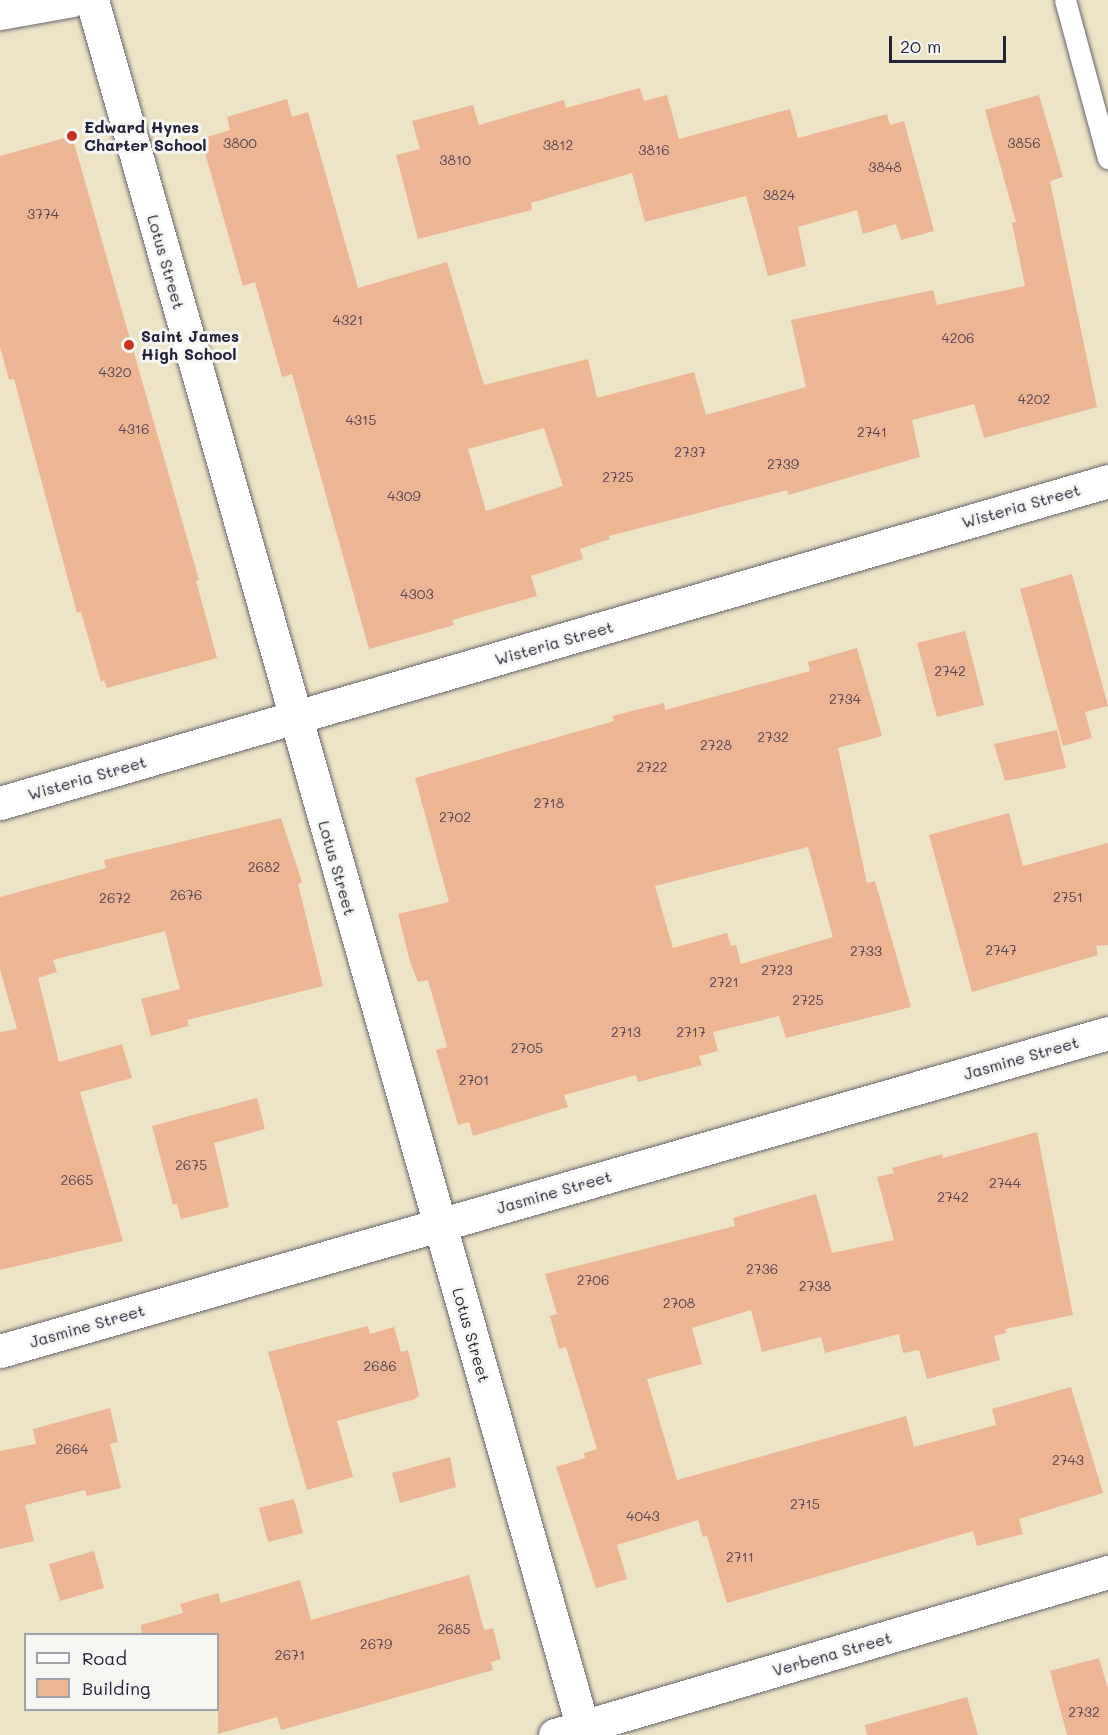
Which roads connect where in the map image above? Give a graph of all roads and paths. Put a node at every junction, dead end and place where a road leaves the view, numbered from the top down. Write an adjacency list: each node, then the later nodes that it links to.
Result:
1 (72, 0): 4 (street)
2 (92, 0): 7 (street, Lotus Street)
3 (1065, 0): 5 (lane)
4 (0, 13)
5 (1108, 158)
6 (1108, 481): 7 (street, Wisteria Street)
7 (294, 719): 8 (street, Wisteria Street); 10 (street, Lotus Street)
8 (0, 803)
9 (1108, 1033): 10 (street, Jasmine Street)
10 (439, 1225): 11 (street, Jasmine Street); 13 (street, Lotus Street)
11 (0, 1351)
12 (1108, 1572): 13 (street, Verbena Street)
13 (574, 1732)

